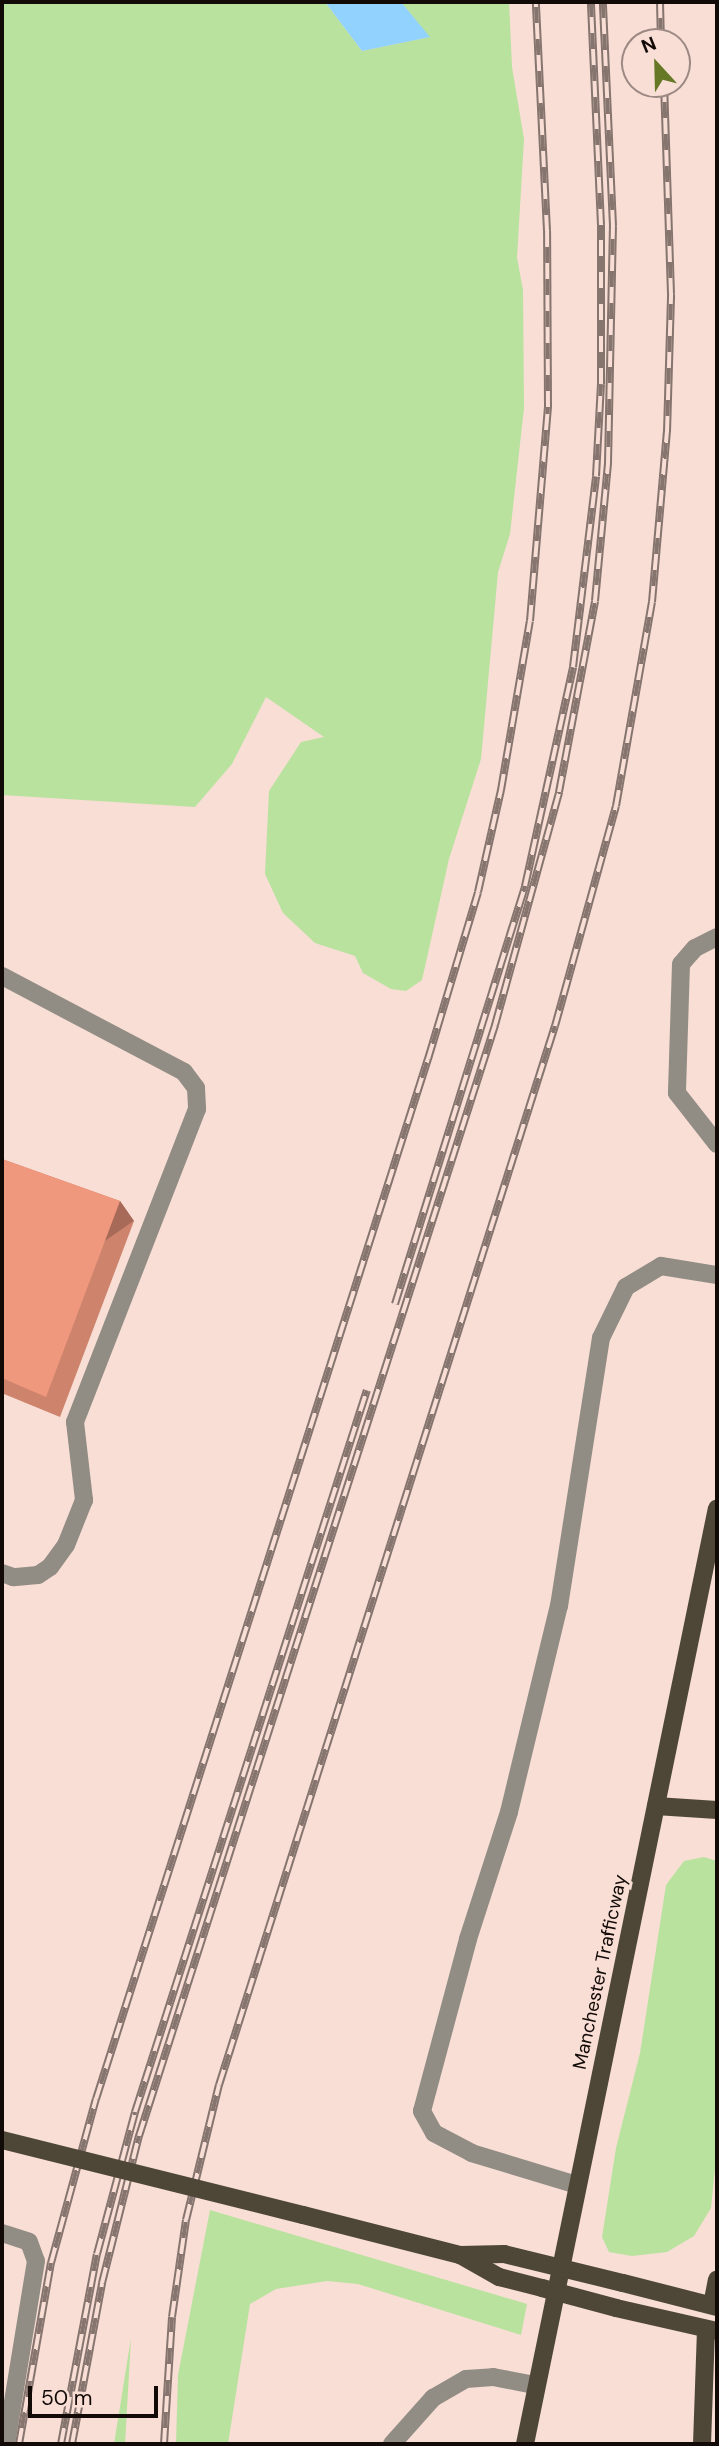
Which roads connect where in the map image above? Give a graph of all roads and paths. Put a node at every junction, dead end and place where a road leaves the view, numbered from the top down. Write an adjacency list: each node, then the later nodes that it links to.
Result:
1 (717, 937): 3 (street)
2 (2, 976): 6 (street)
3 (717, 1144)
4 (717, 1275): 10 (street)
5 (717, 1508): 7 (main road, Manchester Trafficway)
6 (2, 1573)
7 (656, 1806): 8 (main road); 10 (main road, Manchester Trafficway)
8 (717, 1810)
9 (2, 2140): 12 (main road, bridge)
10 (577, 2185): 16 (main road, Manchester Trafficway)
11 (2, 2233): 17 (street)
12 (460, 2255): 14 (main road, bridge); 15 (main road, bridge)
13 (717, 2279): 14 (main road)
14 (714, 2306)
15 (712, 2330): 20 (main road)
16 (535, 2385): 18 (street); 19 (main road, Manchester Trafficway)
17 (6, 2444)
18 (392, 2444)
19 (525, 2444)
20 (702, 2444)

